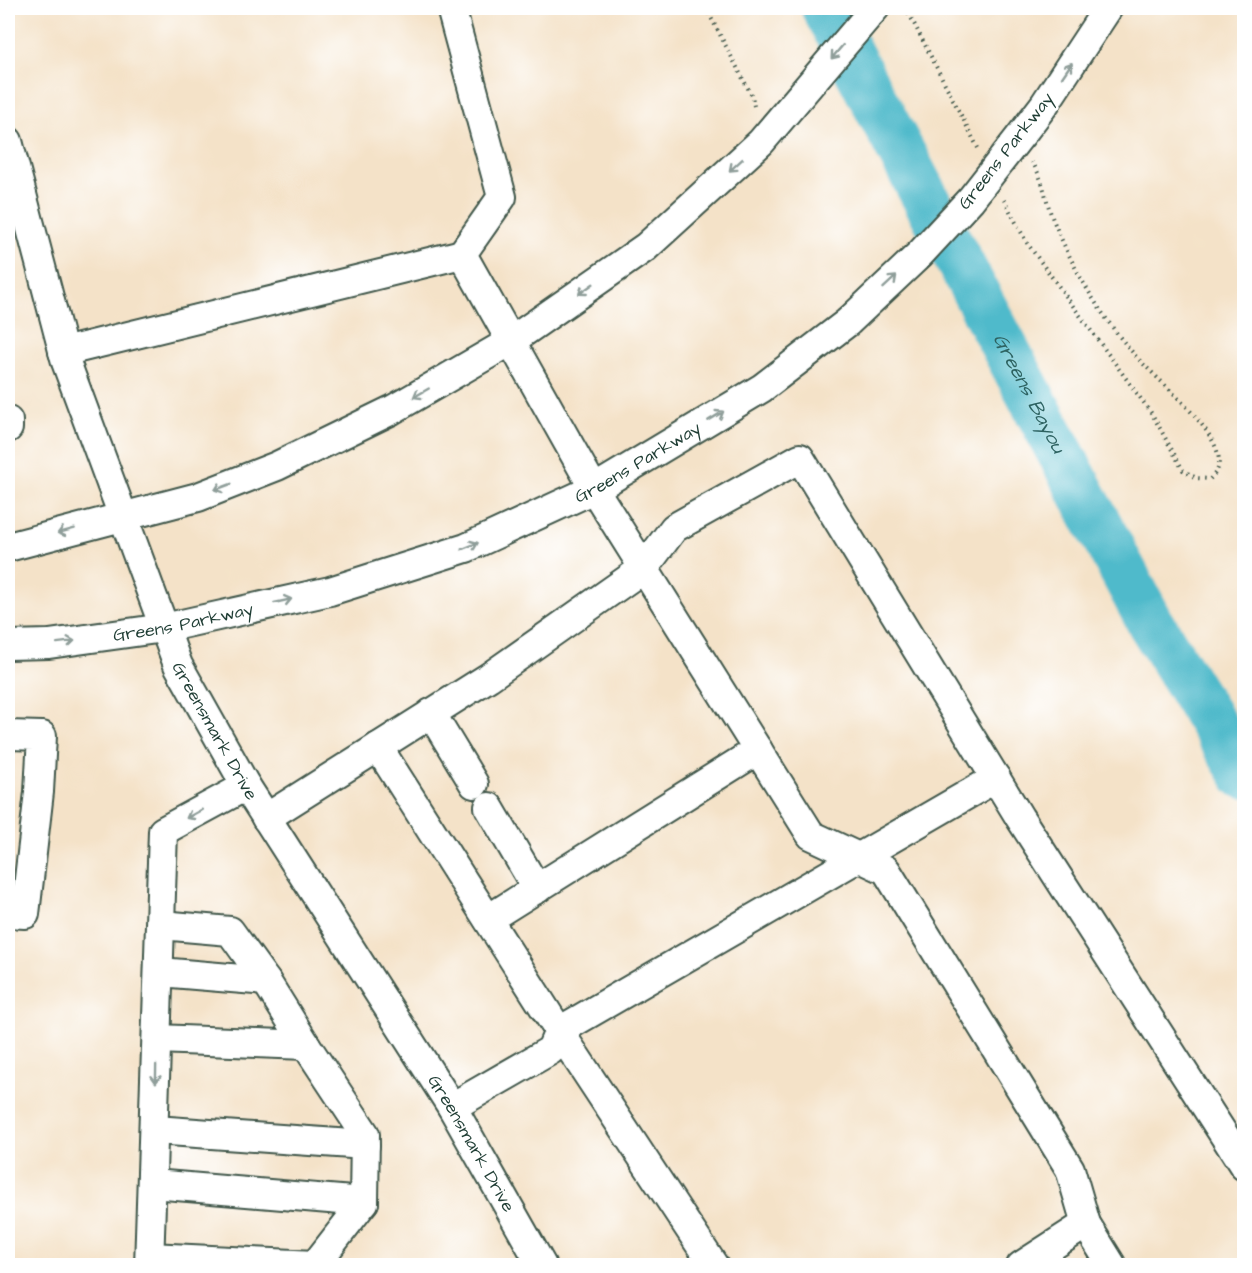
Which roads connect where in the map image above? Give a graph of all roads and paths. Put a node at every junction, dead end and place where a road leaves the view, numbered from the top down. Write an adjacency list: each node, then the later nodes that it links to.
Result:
1 (451, 8): 11 (street)
2 (706, 8): 6 (path)
3 (875, 8): 6 (street, one-way to 6)
4 (906, 8): 9 (path)
5 (1108, 8): 7 (street, Greens Parkway, one-way to 5)
6 (769, 133): 12 (street, one-way to 12)
7 (1017, 139): 10 (path); 16 (street, Greens Parkway, one-way to 7, bridge)
8 (8, 141): 13 (street, Greensmark Drive)
9 (981, 153)
10 (999, 191)
11 (462, 254): 12 (street); 13 (street)
12 (511, 341): 16 (street); 17 (street, one-way to 17)
13 (63, 352): 17 (street, Greensmark Drive)
14 (8, 421): 15 (street)
15 (8, 428)
16 (594, 489): 19 (street); 20 (street, Greens Parkway, one-way to 16)
17 (123, 517): 18 (street, one-way to 18); 20 (street, Greensmark Drive)
18 (8, 547)
19 (644, 568): 22 (street); 25 (street); 26 (street)
20 (164, 628): 21 (street, Greens Parkway, one-way to 20); 27 (street, Greensmark Drive)
21 (8, 645)
22 (431, 713): 24 (street); 30 (street)
23 (8, 735): 31 (street)
24 (378, 747): 28 (street); 32 (street)
25 (758, 750): 29 (street); 30 (street)
26 (996, 778): 29 (street); 42 (street)
27 (246, 786): 28 (street, Greensmark Drive); 33 (street, one-way to 33)
28 (267, 818): 39 (street, Greensmark Drive)
29 (860, 858): 36 (street); 45 (street)
30 (537, 889): 32 (street)
31 (8, 913)
32 (488, 919): 36 (street)
33 (161, 925): 34 (street); 35 (street)
34 (160, 972): 35 (street); 37 (street)
35 (266, 981): 38 (street)
36 (559, 1030): 39 (street); 48 (street)
37 (157, 1039): 38 (street); 40 (street, one-way to 40)
38 (306, 1046): 41 (street)
39 (452, 1107): 47 (street, Greensmark Drive)
40 (155, 1130): 41 (street); 43 (street)
41 (365, 1145): 44 (street)
42 (1245, 1166)
43 (153, 1184): 44 (street); 46 (street)
44 (364, 1202): 46 (street)
45 (1086, 1224): 49 (street); 50 (street)
46 (150, 1261)
47 (542, 1266)
48 (714, 1266)
49 (1021, 1266)
50 (1112, 1266)

